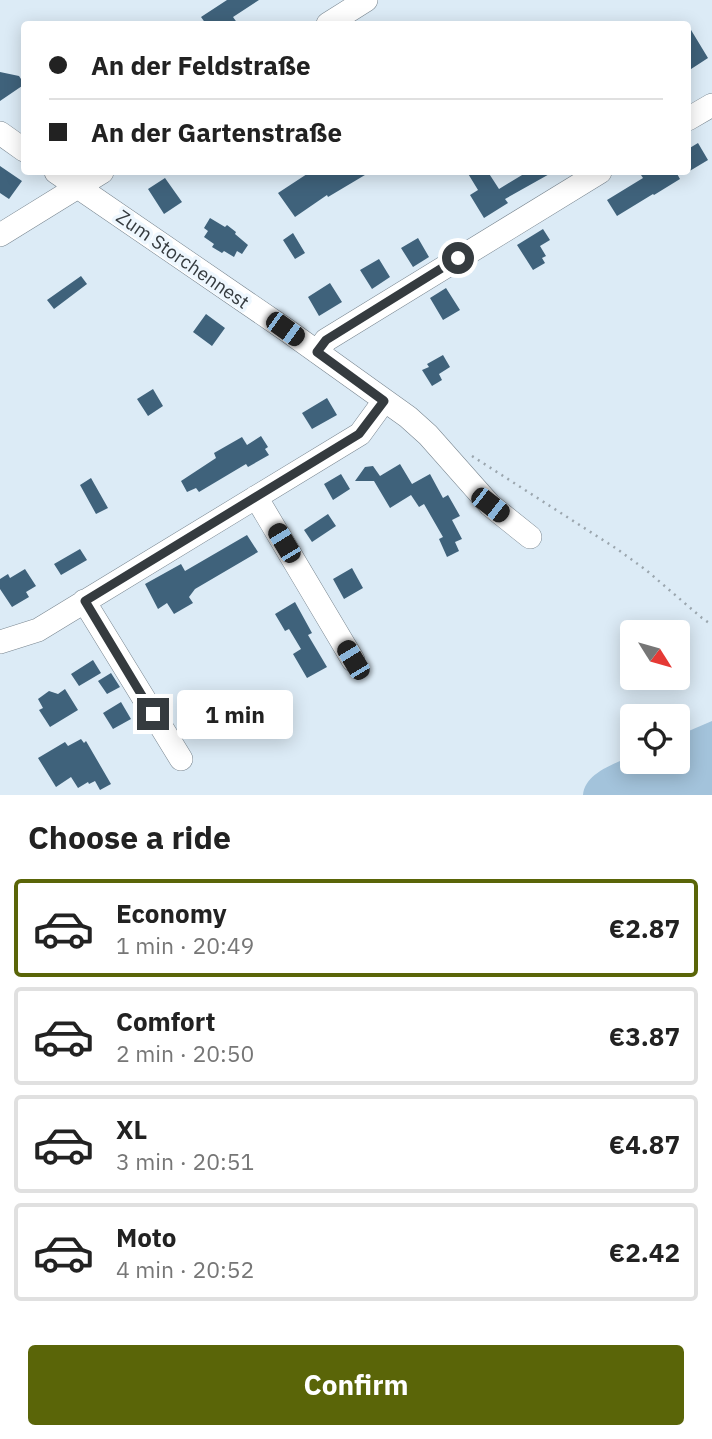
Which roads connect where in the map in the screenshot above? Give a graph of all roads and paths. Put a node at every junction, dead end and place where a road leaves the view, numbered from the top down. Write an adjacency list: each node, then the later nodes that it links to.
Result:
1 (366, 0): 2 (street)
2 (333, 21)
3 (712, 105): 4 (street)
4 (691, 117)
5 (0, 133): 6 (street)
6 (21, 148)
7 (60, 175): 10 (street, Zum Storchennest)
8 (97, 175): 10 (street)
9 (595, 175): 12 (street)
10 (78, 187): 11 (street); 12 (street, Zum Storchennest)
11 (0, 235)
12 (317, 352): 13 (street, Zum Storchennest)
13 (384, 401): 15 (street); 16 (street, Zum Storchennest)
14 (465, 452): 18 (path)
15 (256, 497): 17 (street); 20 (street)
16 (530, 537)
17 (85, 601): 19 (street); 21 (street)
18 (712, 625)
19 (0, 642)
20 (353, 660)
21 (181, 759)

